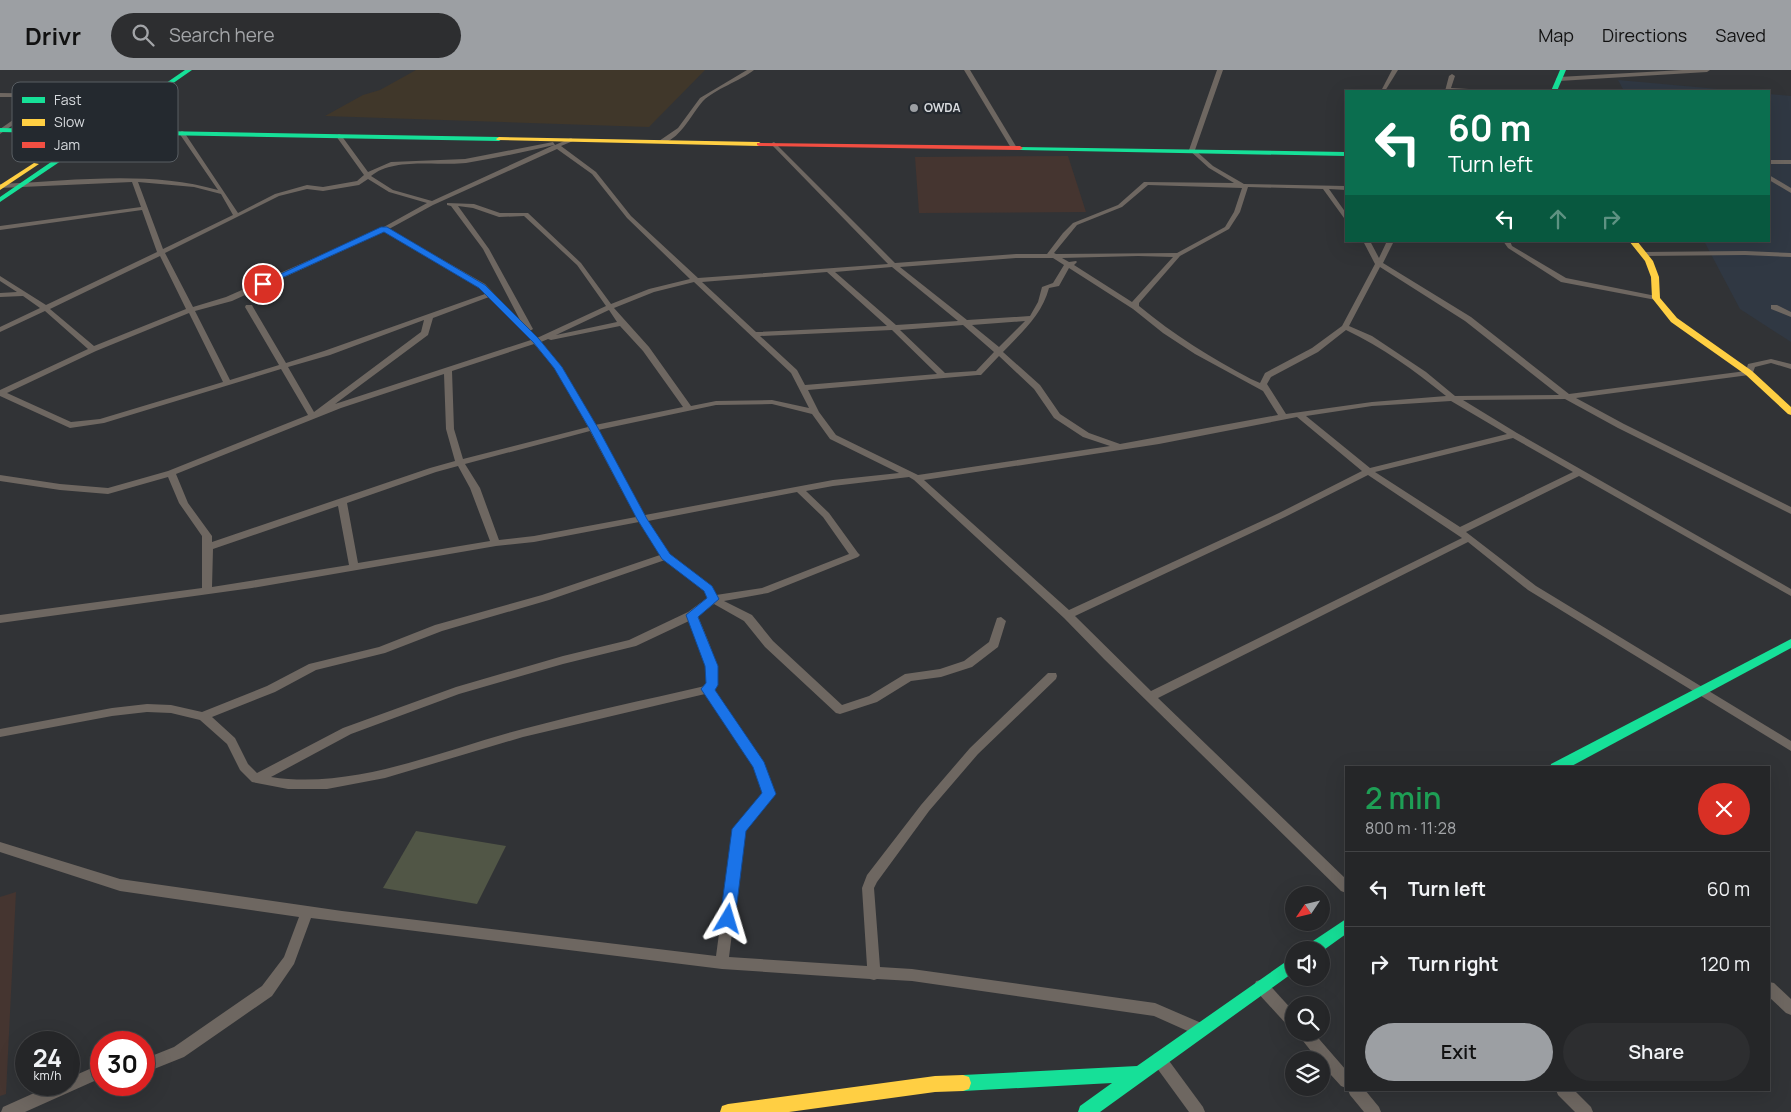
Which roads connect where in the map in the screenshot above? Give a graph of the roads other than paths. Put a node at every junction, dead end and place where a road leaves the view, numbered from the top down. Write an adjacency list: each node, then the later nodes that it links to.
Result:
1 (176, 70): 10 (street)
2 (189, 70): 11 (street)
3 (751, 70): 21 (street)
4 (967, 70): 24 (street)
5 (1220, 70): 25 (street)
6 (1395, 70): 12 (street)
7 (1707, 70): 8 (street)
8 (1561, 75): 14 (street)
9 (1452, 76): 13 (street)
10 (158, 82)
11 (172, 82)
12 (1384, 90)
13 (1447, 90)
14 (1554, 90)
15 (12, 123): 16 (street)
16 (1, 131)
17 (178, 133): 18 (street)
18 (182, 133): 19 (street); 39 (street)
19 (338, 136): 20 (street); 31 (street)
20 (571, 140): 21 (street); 23 (street); 31 (street)
21 (661, 142): 22 (street)
22 (774, 144): 24 (street); 60 (street)
23 (557, 146): 42 (street); 64 (street)
24 (1014, 148): 25 (street)
25 (1192, 150): 26 (street); 36 (street)
26 (1345, 154)
27 (38, 162): 35 (street)
28 (56, 162): 34 (street)
29 (1770, 162): 30 (street)
30 (1791, 162)
31 (368, 176): 42 (street); 45 (street)
32 (1770, 178): 40 (street)
33 (134, 180): 34 (street); 39 (street); 44 (street)
34 (23, 185): 35 (street); 41 (street)
35 (1, 186)
36 (1245, 187): 37 (street); 54 (street); 58 (street)
37 (1325, 188): 38 (street); 46 (street)
38 (1345, 188)
39 (223, 192): 45 (street)
40 (1791, 192)
41 (0, 200)
42 (432, 203): 43 (street); 48 (street)
43 (453, 204): 72 (street); 85 (street)
44 (144, 208): 47 (street); 53 (street)
45 (237, 216): 53 (street)
46 (1345, 216)
47 (0, 228)
48 (384, 229): 67 (street); 75 (street)
49 (1367, 242): 59 (street)
50 (1390, 242): 59 (street)
51 (1507, 242): 69 (street)
52 (1634, 242): 55 (street)
53 (161, 252): 71 (street); 75 (street)
54 (1178, 254): 57 (street); 74 (street)
55 (1644, 254): 56 (street); 69 (street)
56 (1791, 254)
57 (1088, 255): 58 (street); 61 (street)
58 (1055, 257): 60 (street); 61 (street)
59 (1378, 263): 81 (street); 97 (street)
60 (893, 265): 62 (street); 80 (street)
61 (1068, 265): 74 (street); 78 (street)
62 (829, 270): 64 (street); 82 (street)
63 (0, 278): 65 (street)
64 (695, 280): 72 (street); 84 (street)
65 (3, 284): 66 (street)
66 (25, 294): 68 (street); 71 (street)
67 (490, 294): 77 (street); 85 (street)
68 (0, 295)
69 (1656, 298): 91 (street)
70 (250, 306): 88 (street)
71 (44, 307): 83 (street); 86 (street)
72 (610, 307): 79 (street); 85 (street)
73 (1774, 307): 76 (street)
74 (1136, 308): 95 (street)
75 (190, 310): 86 (street); 93 (street)
76 (1791, 315)
77 (429, 317): 88 (street); 103 (street)
78 (1032, 318): 80 (street); 87 (street)
79 (622, 323): 85 (street); 99 (street)
80 (965, 323): 82 (street); 87 (street)
81 (1345, 327): 95 (street); 98 (street)
82 (894, 328): 84 (street); 92 (street)
83 (0, 330)
84 (755, 334): 94 (street)
85 (536, 341): 90 (street); 105 (street)
86 (93, 349): 96 (street)
87 (998, 352): 92 (street); 107 (street)
88 (284, 366): 93 (street); 103 (street)
89 (1791, 367): 91 (street)
90 (448, 369): 103 (street); 108 (street)
91 (1749, 373): 97 (street); 101 (street)
92 (943, 376): 94 (street)
93 (228, 383): 96 (street)
94 (803, 388): 100 (street)
95 (1265, 388): 104 (street)
96 (0, 393)
97 (1567, 397): 98 (street); 116 (street)
98 (1453, 398): 102 (street); 106 (street)
99 (688, 408): 100 (street); 105 (street)
100 (815, 412): 112 (street)
101 (1791, 412)
102 (1299, 414): 104 (street); 109 (street)
103 (313, 417): 110 (street)
104 (1284, 418): 107 (street)
105 (594, 428): 108 (street); 117 (street)
106 (1514, 435): 109 (street); 111 (street)
107 (1119, 446): 112 (street)
108 (460, 463): 115 (street); 119 (street)
109 (1368, 471): 118 (street); 127 (street)
110 (171, 473): 113 (street); 120 (street)
111 (1578, 473): 118 (street); 124 (street)
112 (913, 476): 114 (street); 127 (street)
113 (0, 478)
114 (800, 490): 117 (street); 125 (street)
115 (342, 502): 120 (street); 122 (street)
116 (1791, 511)
117 (642, 519): 119 (street); 121 (street)
118 (1464, 534): 133 (street); 134 (street)
119 (496, 543): 122 (street)
120 (208, 547): 123 (street)
121 (666, 556): 125 (street); 135 (street)
122 (354, 567): 123 (street)
123 (206, 591): 128 (street)
124 (1791, 593)
125 (713, 599): 126 (street); 129 (street)
126 (692, 615): 132 (street); 139 (street)
127 (1068, 615): 134 (street)
128 (0, 619)
129 (1001, 621)
130 (1791, 643): 133 (street)
131 (1052, 676): 147 (street)
132 (708, 689): 139 (street); 145 (street)
133 (1699, 691): 137 (street); 138 (street)
134 (1150, 697): 141 (street)
135 (203, 716): 136 (street); 139 (street)
136 (0, 733)
137 (1791, 747)
138 (1560, 766)
139 (256, 779)
140 (0, 847): 142 (street)
141 (1345, 886)
142 (307, 912): 145 (street); 155 (street)
143 (1345, 927): 144 (street)
144 (1325, 941)
145 (722, 963): 147 (street)
146 (1285, 969): 148 (street)
147 (874, 974): 152 (street)
148 (1261, 986): 151 (street); 152 (street)
149 (1770, 989): 150 (street)
150 (1791, 1008)
151 (1285, 1012)
152 (1201, 1030): 154 (street)
153 (1311, 1041): 158 (street)
154 (1159, 1060): 156 (street); 164 (street)
155 (155, 1062)
156 (1138, 1074): 162 (street); 163 (street)
157 (90, 1076): 161 (street)
158 (1345, 1080)
159 (1356, 1091): 165 (street)
160 (1564, 1091): 166 (street)
161 (8, 1112)
162 (728, 1112)
163 (1086, 1112)
164 (1198, 1112)
165 (1374, 1112)
166 (1586, 1112)

